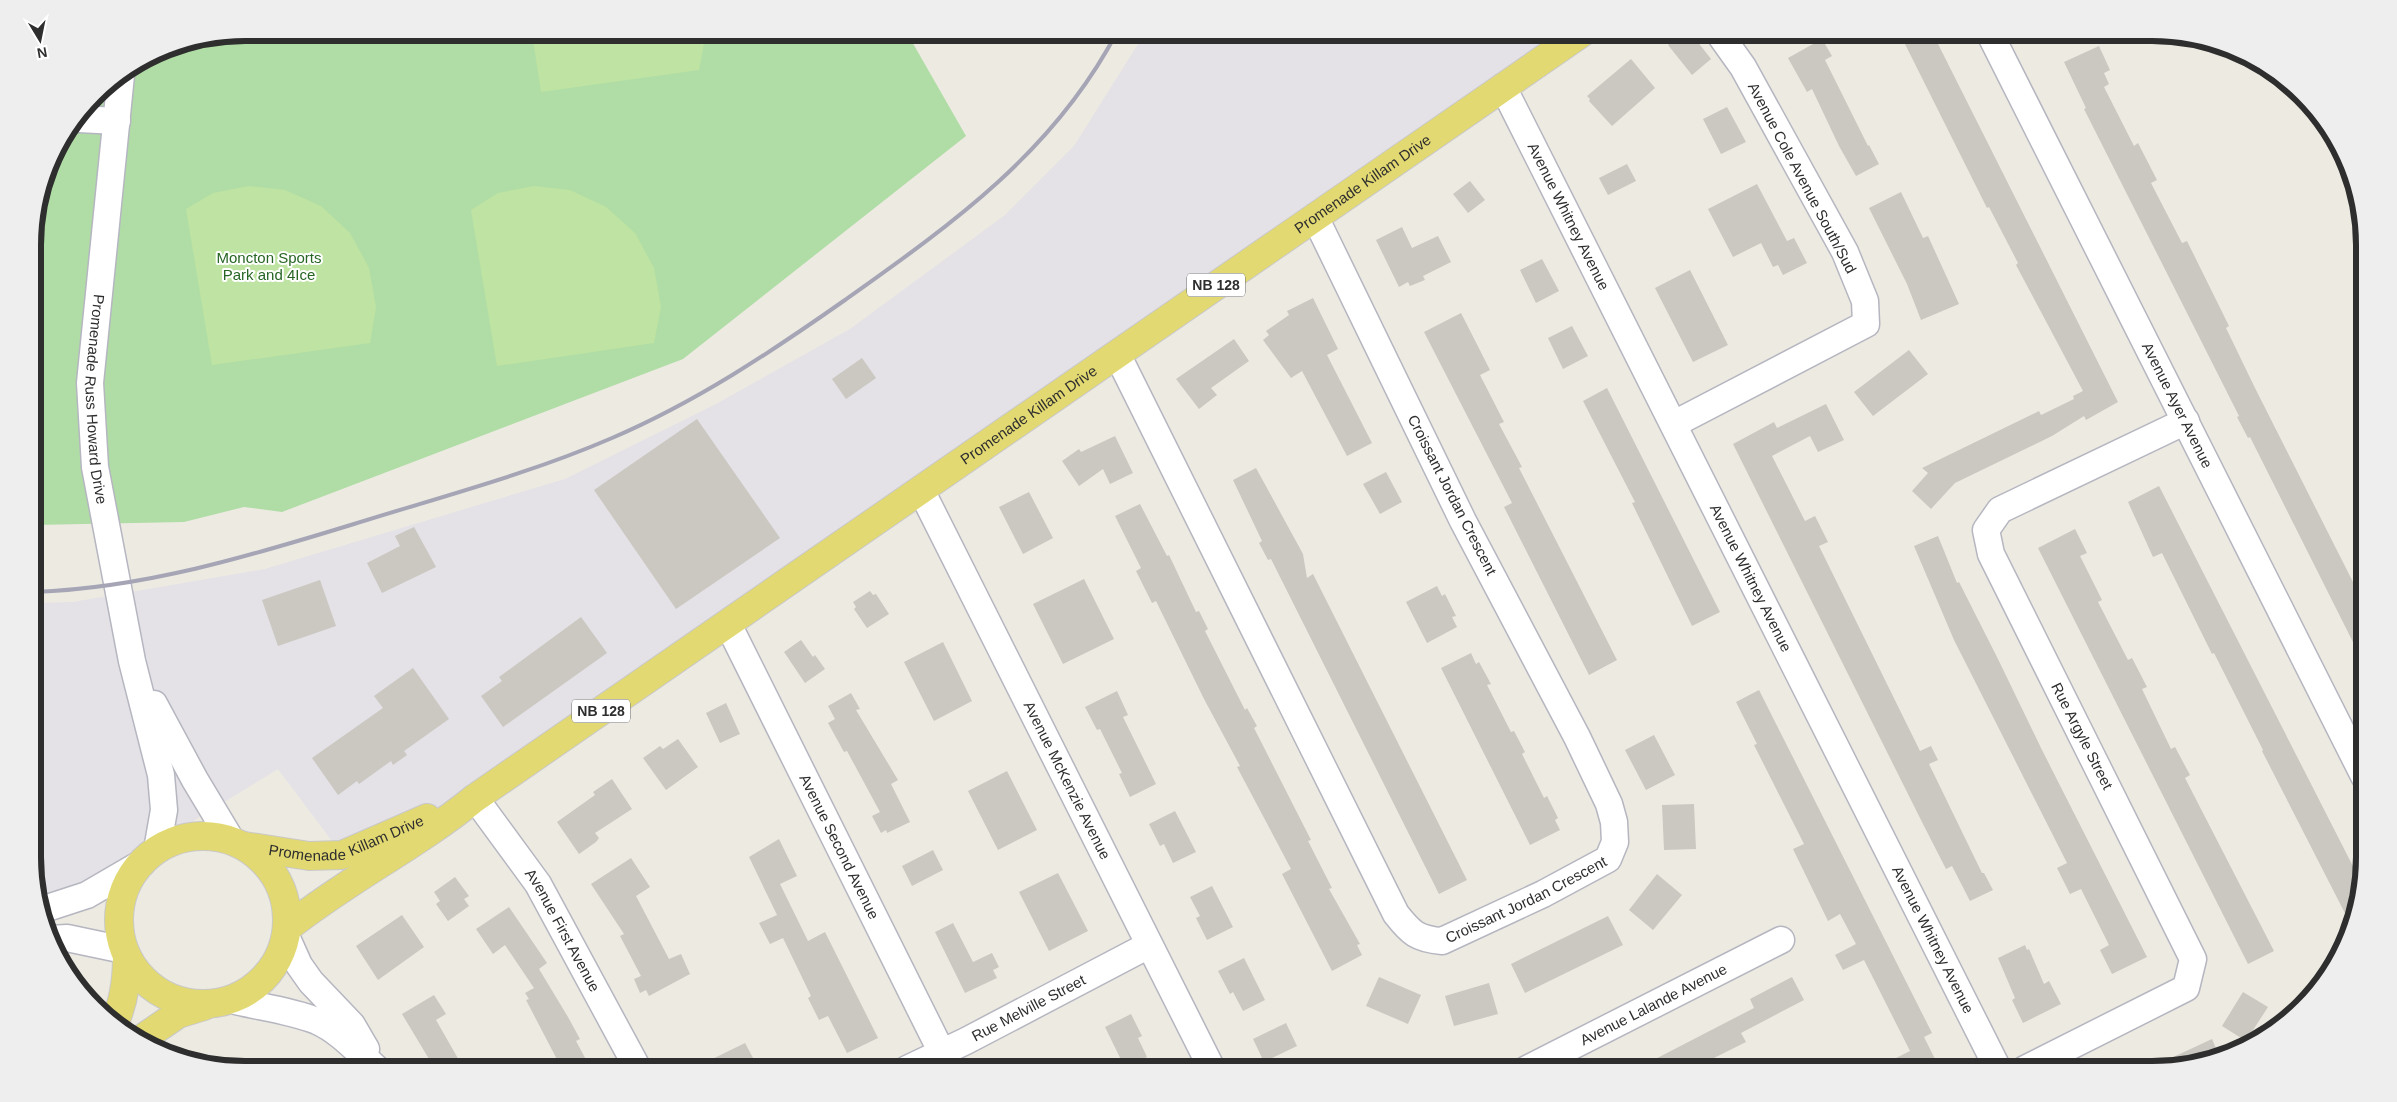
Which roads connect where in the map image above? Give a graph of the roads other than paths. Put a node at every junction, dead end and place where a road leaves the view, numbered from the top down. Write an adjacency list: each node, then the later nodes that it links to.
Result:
1 (1569, 41): 5 (main road, Promenade Killam Drive / NB 128)
2 (1724, 41): 11 (street, Avenue Cole Avenue South/Sud)
3 (1994, 41): 10 (street, Avenue Ayer Avenue)
4 (120, 84): 7 (street, Promenade Russ Howard Drive)
5 (1503, 87): 8 (main road, Promenade Killam Drive / NB 128); 11 (street, Avenue Whitney Avenue)
6 (85, 119): 7 (street)
7 (116, 121): 14 (street, Promenade Russ Howard Drive)
8 (1315, 217): 9 (main road, Promenade Killam Drive / NB 128); 9 (street, Croissant Jordan Crescent)
9 (1117, 354): 12 (main road, Promenade Killam Drive / NB 128)
10 (2186, 421): 15 (street, Avenue Ayer Avenue); 35 (street, Rue Argyle Street)
11 (1674, 424): 34 (street, Avenue Whitney Avenue)
12 (922, 490): 13 (main road, Promenade Killam Drive / NB 128); 23 (street, Avenue McKenzie Avenue)
13 (728, 624): 16 (main road, Promenade Killam Drive / NB 128); 31 (street, Avenue Second Avenue)
14 (132, 661): 17 (street, Promenade Russ Howard Drive); 18 (street, Promenade Russ Howard Drive)
15 (2356, 760)
16 (475, 798): 17 (main road, Promenade Killam Drive / NB 128); 20 (main road, Promenade Killam Drive / NB 128); 30 (street, Avenue First Avenue)
17 (238, 843): 18 (main road); 20 (main road)
18 (149, 856): 19 (street); 24 (main road)
19 (48, 908)
20 (287, 932): 25 (main road); 29 (street)
21 (58, 938): 24 (street)
22 (1781, 940): 33 (street, Avenue Lalande Avenue)
23 (1149, 945): 31 (street, Rue Melville Street); 32 (street, Avenue McKenzie Avenue)
24 (126, 954): 25 (main road); 26 (main road)
25 (221, 1002): 27 (main road); 28 (street)
26 (117, 1016)
27 (146, 1035)
28 (367, 1061)
29 (372, 1061)
30 (634, 1061)
31 (946, 1061)
32 (1208, 1061)
33 (1543, 1061)
34 (1994, 1061)
35 (2040, 1061)

